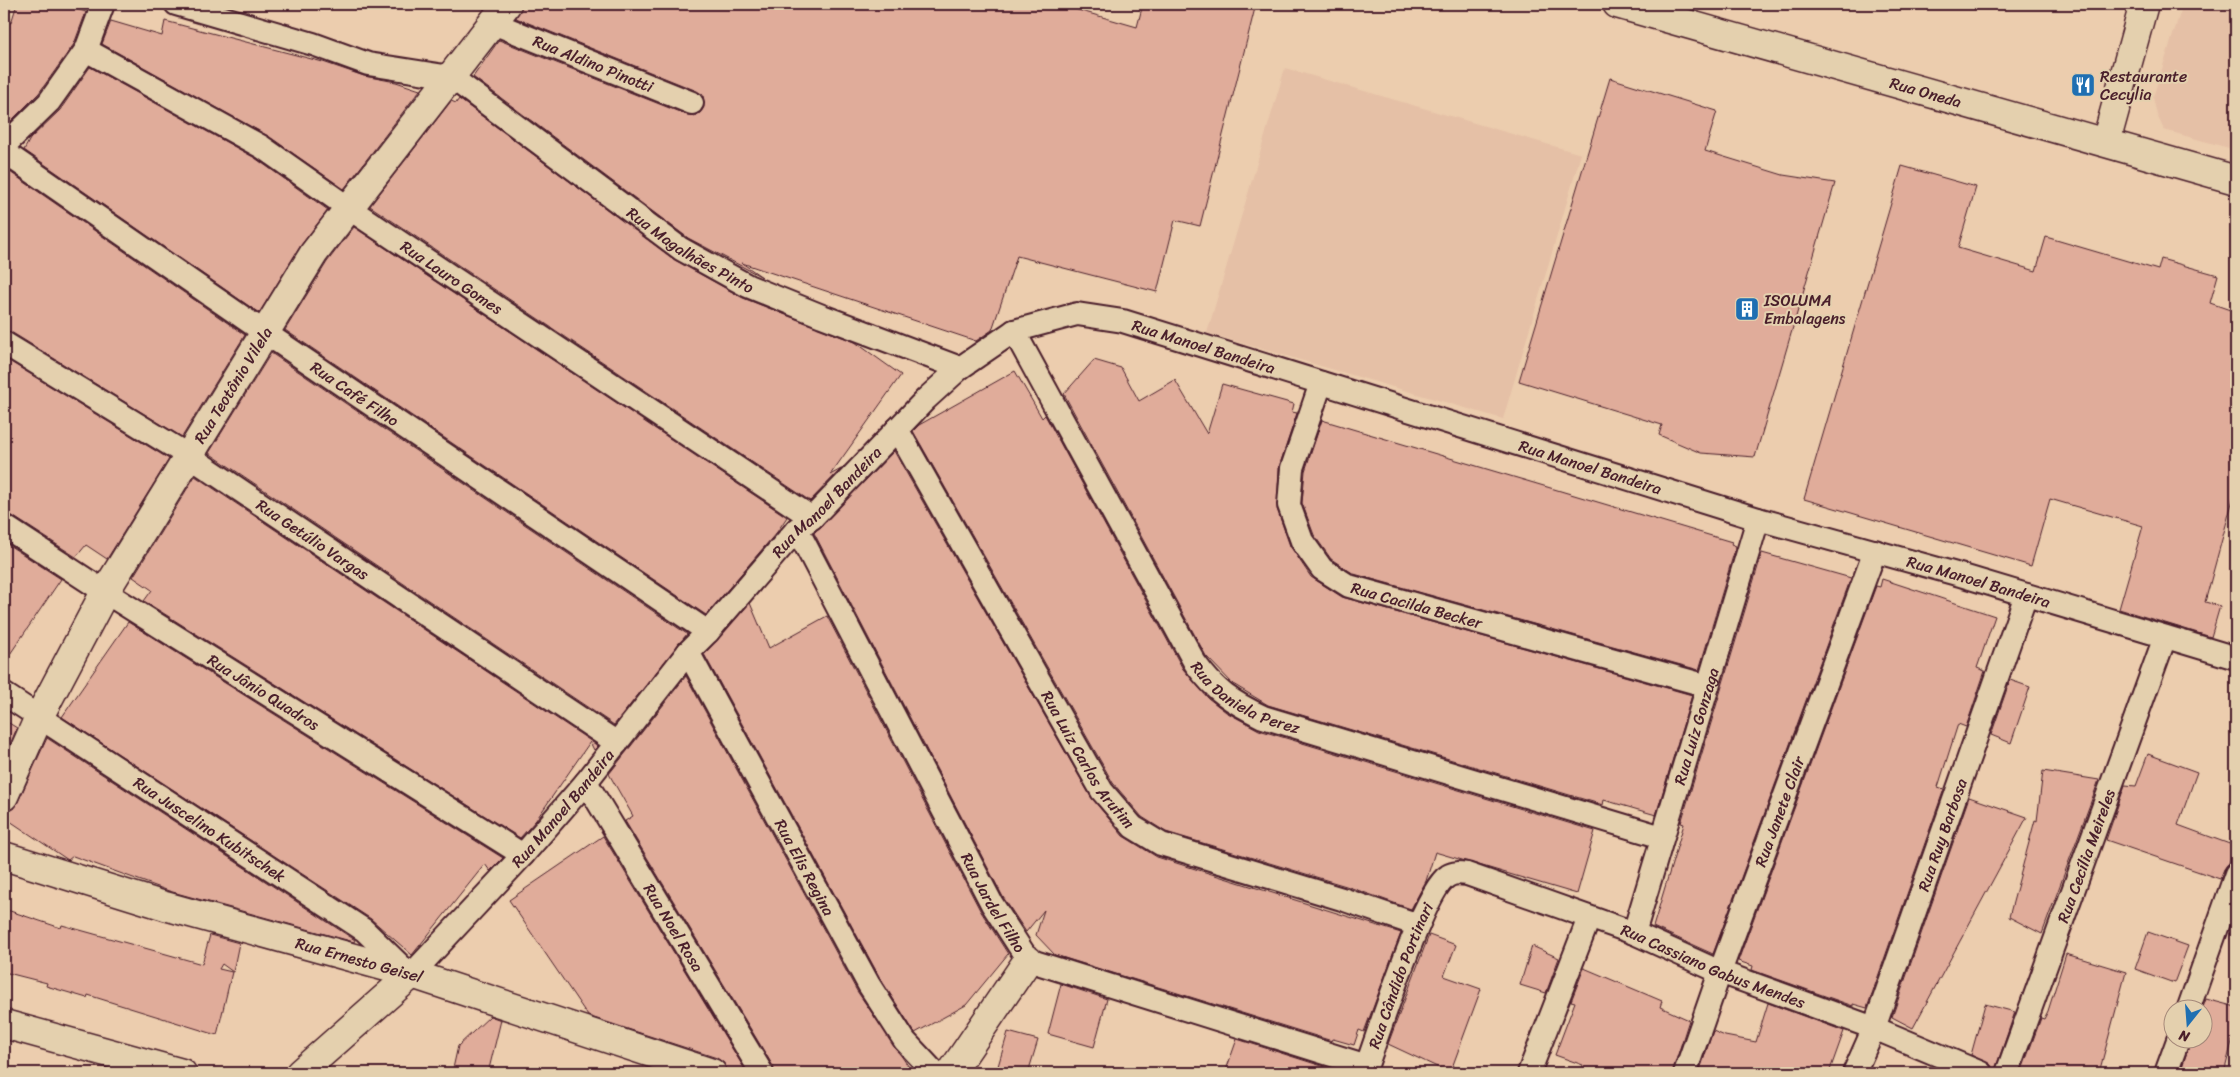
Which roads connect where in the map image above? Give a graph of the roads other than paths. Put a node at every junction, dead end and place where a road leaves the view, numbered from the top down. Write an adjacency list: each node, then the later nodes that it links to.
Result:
1 (104, 4): 6 (lane)
2 (176, 4): 7 (lane)
3 (1617, 4): 9 (street, Rua Oneda)
4 (2144, 4): 9 (street)
5 (500, 13): 7 (street, Rua Teotônio Vilela); 8 (lane, Rua Aldino Pinotti)
6 (86, 50): 10 (lane); 13 (lane, Rua Lauro Gomes)
7 (451, 77): 13 (street, Rua Teotônio Vilela); 17 (lane, Rua Magalhães Pinto)
8 (692, 103)
9 (2106, 142): 12 (street, Rua Oneda)
10 (4, 146)
11 (4, 152): 14 (lane, Rua Café Filho)
12 (2236, 180)
13 (350, 210): 14 (street, Rua Teotônio Vilela); 22 (lane, Rua Lauro Gomes)
14 (264, 332): 20 (street, Rua Teotônio Vilela); 27 (lane, Rua Café Filho)
15 (1014, 332): 17 (lane, Rua Manoel Bandeira); 18 (lane, Rua Manoel Bandeira); 37 (lane, Rua Daniela Perez)
16 (4, 344): 20 (lane, Rua Getúlio Vargas)
17 (960, 368): 19 (lane, Rua Manoel Bandeira)
18 (1321, 383): 21 (lane, Rua Manoel Bandeira); 31 (lane, Rua Cacilda Becker)
19 (897, 429): 22 (lane, Rua Manoel Bandeira); 43 (lane, Rua Luiz Carlos Arutim)
20 (190, 456): 25 (street, Rua Teotônio Vilela); 34 (lane, Rua Getúlio Vargas)
21 (1758, 519): 24 (lane, Rua Manoel Bandeira); 31 (lane, Rua Luiz Gonzaga)
22 (804, 523): 27 (lane, Rua Manoel Bandeira); 45 (lane, Rua Jardel Filho)
23 (4, 526): 25 (lane, Rua Jânio Quadros)
24 (1875, 551): 26 (lane, Rua Manoel Bandeira); 46 (lane, Rua Janete Clair)
25 (105, 592): 33 (street, Rua Teotônio Vilela); 38 (lane, Rua Jânio Quadros)
26 (2026, 595): 28 (lane, Rua Manoel Bandeira); 50 (lane, Rua Ruy Barbosa)
27 (708, 632): 29 (lane, Rua Manoel Bandeira)
28 (2165, 637): 30 (lane, Rua Manoel Bandeira); 63 (lane, Rua Cecília Meireles)
29 (688, 652): 34 (lane, Rua Manoel Bandeira); 57 (lane, Rua Elis Regina)
30 (2236, 658)
31 (1708, 686): 37 (lane, Rua Luiz Gonzaga)
32 (4, 694): 33 (lane, Rua Juscelino Kubitschek)
33 (39, 717): 36 (street, Rua Teotônio Vilela); 47 (lane, Rua Juscelino Kubitschek)
34 (616, 743): 35 (lane, Rua Manoel Bandeira)
35 (586, 782): 38 (lane, Rua Manoel Bandeira); 56 (lane, Rua Noel Rosa)
36 (4, 796)
37 (1662, 838): 44 (lane, Rua Luiz Gonzaga)
38 (523, 855): 47 (lane, Rua Manoel Bandeira)
39 (4, 856): 47 (street, Rua Ernesto Geisel)
40 (2236, 874): 48 (lane)
41 (1442, 881): 42 (lane, Rua Cassiano Gabus Mendes); 43 (lane, Rua Cândido Portinari)
42 (1589, 918): 44 (lane, Rua Cassiano Gabus Mendes); 59 (lane)
43 (1418, 925): 52 (lane, Rua Cândido Portinari)
44 (1634, 933): 46 (lane, Rua Cassiano Gabus Mendes)
45 (1028, 960): 52 (lane, Rua Jardel Filho); 58 (street)
46 (1720, 972): 50 (lane, Rua Cassiano Gabus Mendes); 60 (lane, Rua Janete Clair)
47 (410, 974): 54 (street); 55 (street, Rua Ernesto Geisel)
48 (2192, 1000)
49 (4, 1024): 53 (street)
50 (1874, 1028): 61 (lane, Rua Ruy Barbosa); 62 (lane, Rua Cassiano Gabus Mendes)
51 (2174, 1050): 64 (lane)
52 (1366, 1070)
53 (182, 1073)
54 (300, 1073)
55 (712, 1073)
56 (762, 1073)
57 (935, 1073)
58 (951, 1073)
59 (1529, 1073)
60 (1685, 1073)
61 (1854, 1073)
62 (1981, 1073)
63 (2006, 1073)
64 (2166, 1073)

